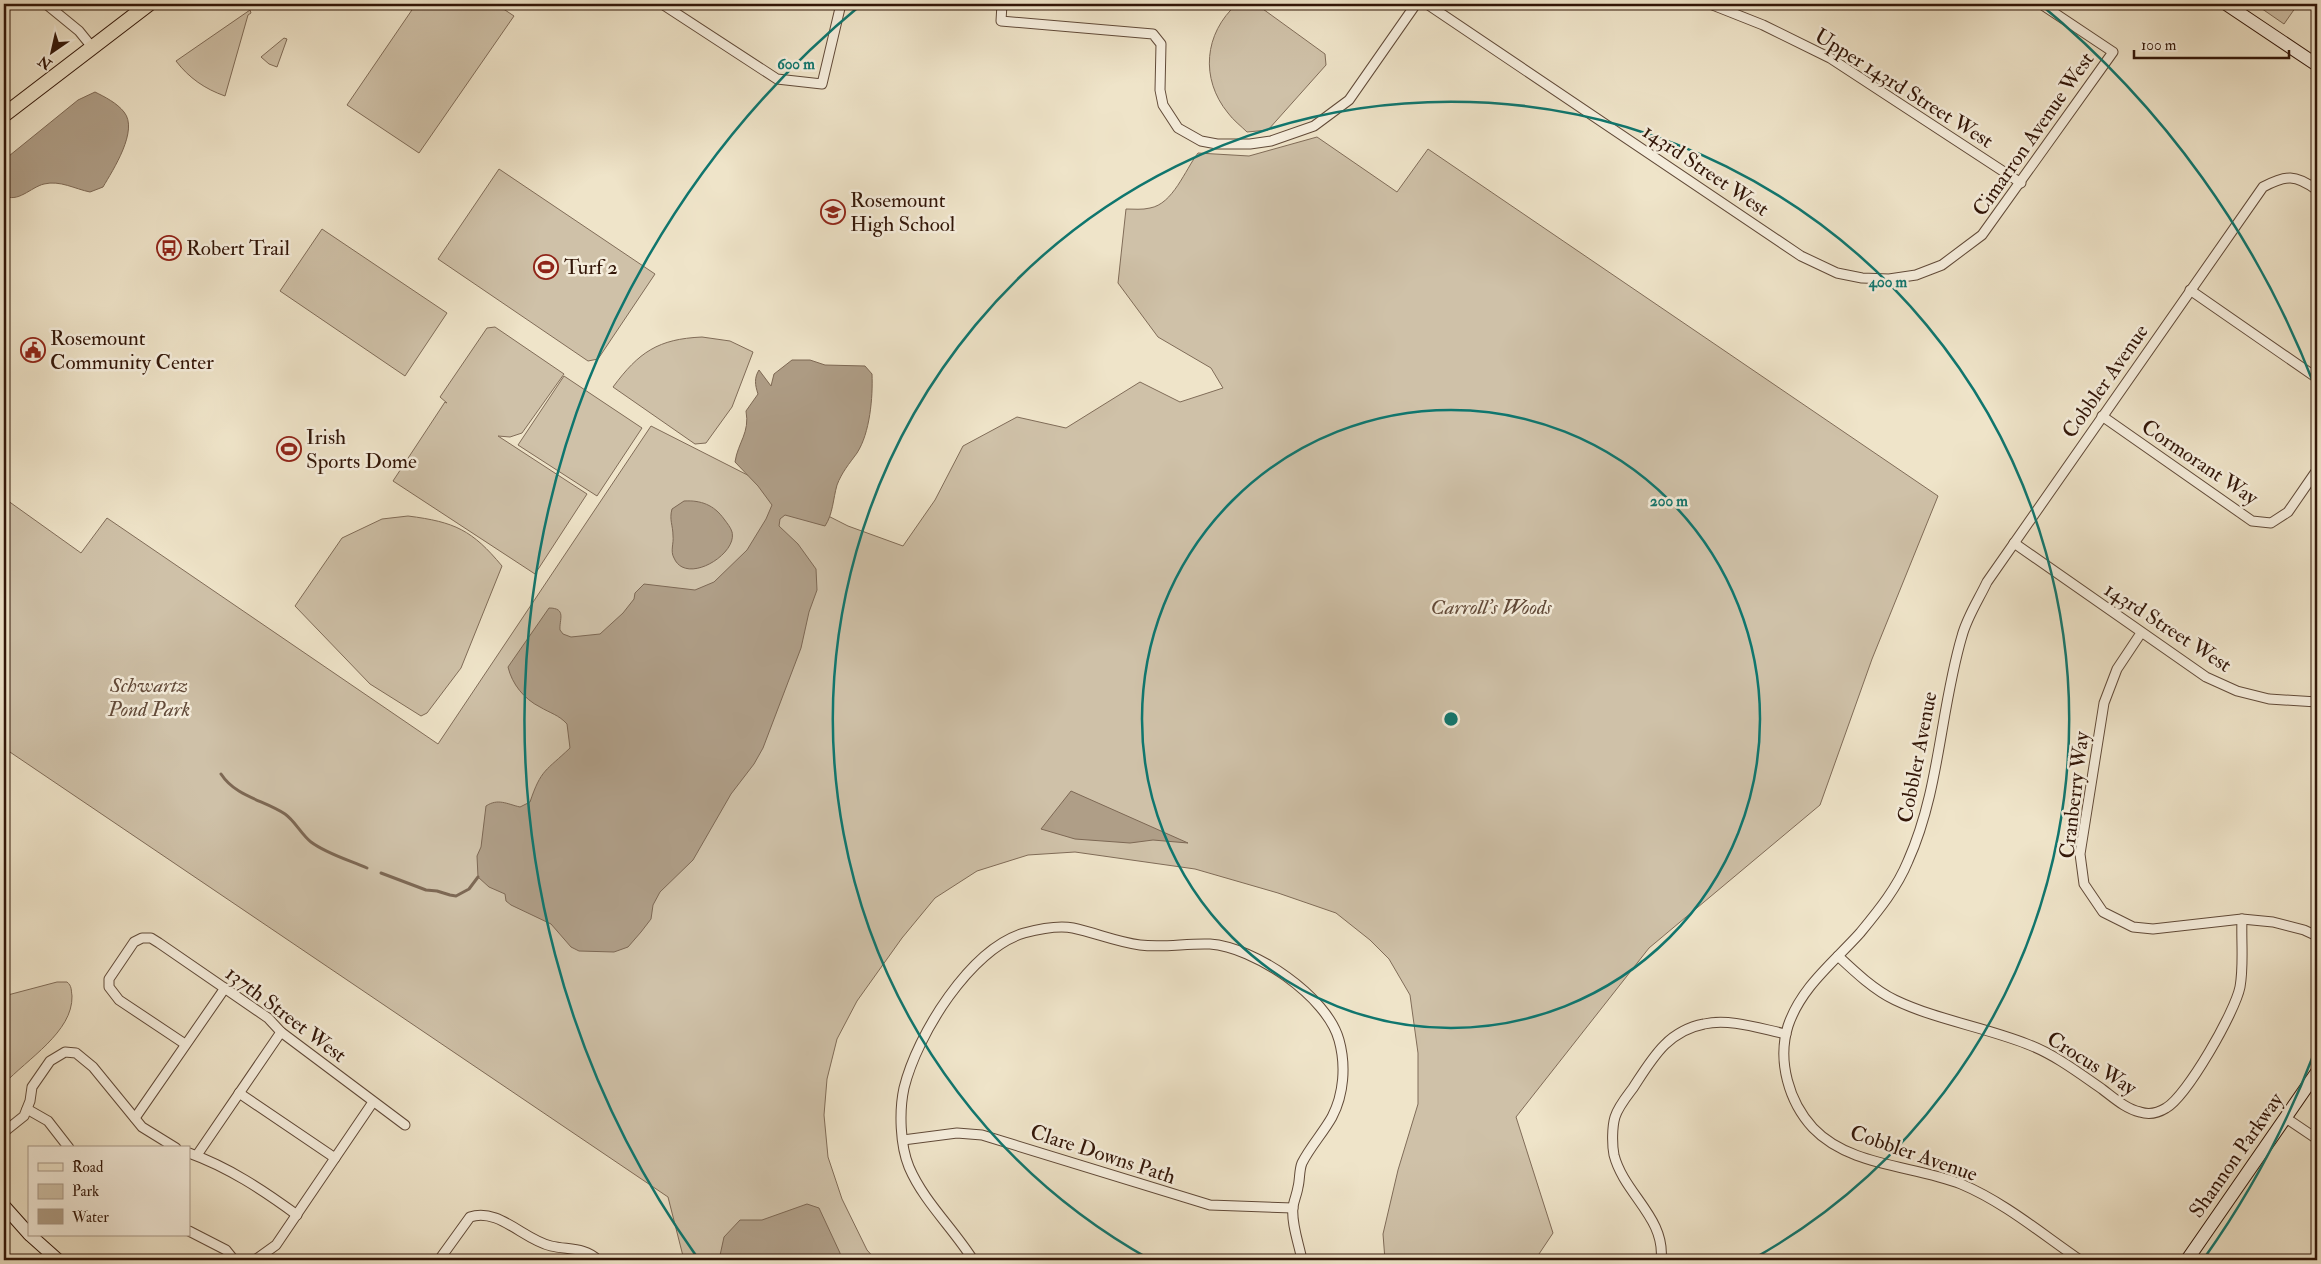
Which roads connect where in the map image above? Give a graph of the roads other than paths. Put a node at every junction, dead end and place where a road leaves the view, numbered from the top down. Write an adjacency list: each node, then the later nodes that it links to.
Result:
1 (46, 4): 11 (street)
2 (149, 4): 11 (main road)
3 (662, 4): 4 (street)
4 (841, 4)
5 (1002, 4): 6 (street)
6 (1416, 4)
7 (1427, 4): 16 (street, 143rd Street West)
8 (1710, 4): 14 (street, Upper 143rd Street West)
9 (2041, 4): 14 (street, Cimarron Avenue West)
10 (2226, 4): 12 (street)
11 (92, 47): 13 (main road)
12 (2317, 65)
13 (4, 115)
14 (2021, 183): 16 (street, Cimarron Avenue West)
15 (2317, 190): 17 (street, Cobbler Avenue)
16 (1982, 235)
17 (2190, 290): 18 (street); 19 (street, Cobbler Avenue)
18 (2317, 378)
19 (2102, 416): 20 (street, Cormorant Way); 21 (street, Cobbler Avenue)
20 (2317, 470)
21 (2014, 543): 22 (street, 143rd Street West); 26 (street, Cobbler Avenue)
22 (2141, 633): 23 (street, 143rd Street West); 24 (street, Cranberry Way)
23 (2317, 702)
24 (2242, 919): 25 (street, Cranberry Way); 26 (street, Crocus Way)
25 (2317, 936)
26 (1838, 956): 29 (street, Cobbler Avenue)
27 (225, 988): 28 (street, 137th Street West); 30 (street); 30 (street, 137th Street West)
28 (281, 1032): 32 (street); 33 (street, 137th Street West)
29 (1786, 1034): 58 (street); 59 (street, Cobbler Avenue)
30 (185, 1044): 35 (street)
31 (2317, 1072): 36 (street, Shannon Parkway)
32 (239, 1093): 43 (street); 44 (street)
33 (373, 1102): 37 (street, 137th Street West); 44 (street)
34 (27, 1109): 35 (street); 38 (street); 41 (street)
35 (135, 1118): 42 (street)
36 (2286, 1118): 39 (street); 60 (street, Shannon Parkway)
37 (405, 1125)
38 (4, 1132)
39 (2317, 1139)
40 (903, 1140): 46 (street, Clare Downs Path); 46 (street); 56 (street)
41 (67, 1146)
42 (173, 1146)
43 (193, 1154): 47 (street)
44 (335, 1158): 47 (street)
45 (4, 1206): 49 (street)
46 (1293, 1208): 57 (street)
47 (297, 1215): 53 (street)
48 (190, 1232): 52 (street)
49 (28, 1234)
50 (30, 1236): 51 (street)
51 (58, 1260)
52 (234, 1260)
53 (255, 1260)
54 (439, 1260): 55 (street)
55 (598, 1260)
56 (973, 1260)
57 (1302, 1260)
58 (1661, 1260)
59 (2080, 1260)
60 (2187, 1260)

